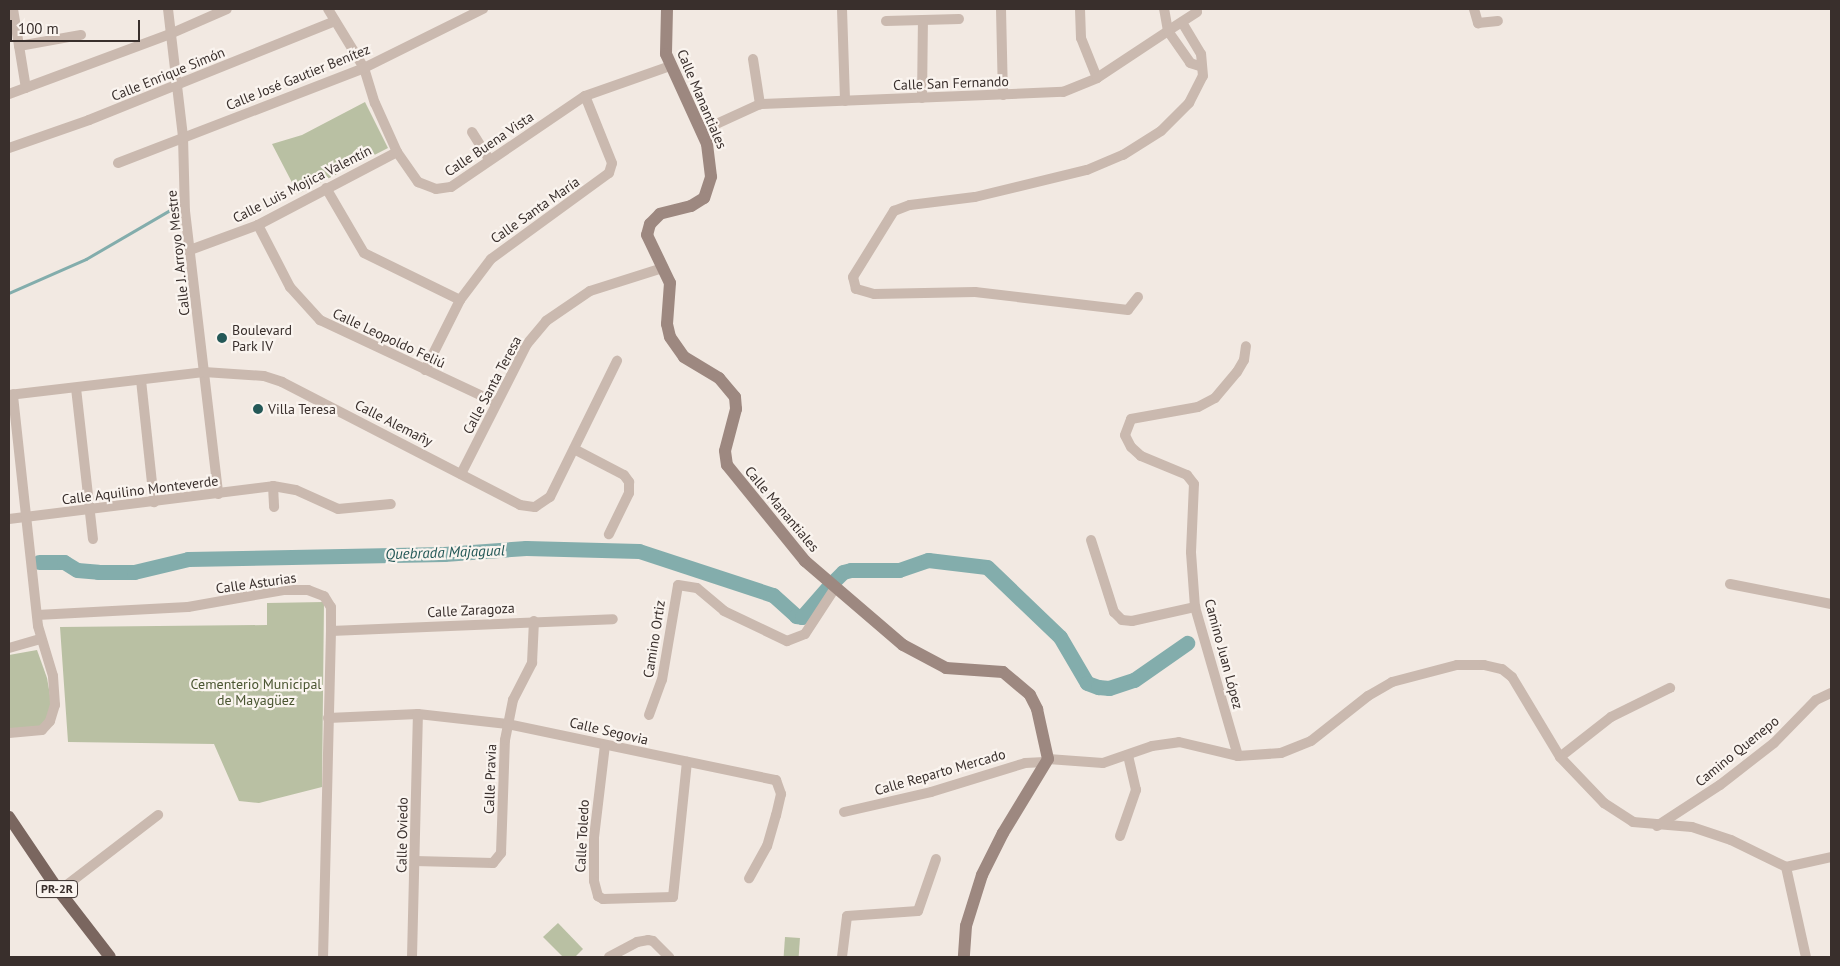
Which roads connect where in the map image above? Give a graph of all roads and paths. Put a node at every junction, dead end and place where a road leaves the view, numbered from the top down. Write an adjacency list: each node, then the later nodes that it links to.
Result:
1 (13, 9): 22 (street)
2 (168, 9): 20 (street, Calle J. Arroyo Mestre)
3 (226, 9): 20 (street)
4 (328, 9): 15 (street, Calle Buena Vista)
5 (483, 9): 26 (street, Calle José Gautier Benítez)
6 (667, 9): 24 (street, Calle Manantiales)
7 (842, 9): 34 (street)
8 (1001, 9): 31 (street)
9 (1080, 9): 27 (street)
10 (1164, 9): 19 (street)
11 (1196, 9): 18 (street, Calle San Fernando)
12 (1474, 9): 17 (street)
13 (959, 19): 14 (street)
14 (923, 20): 16 (street); 33 (street)
15 (335, 21): 26 (street, Calle Buena Vista); 28 (street, Calle Enrique Simón)
16 (886, 21)
17 (1498, 21)
18 (1182, 22): 19 (street, Calle San Fernando); 25 (street)
19 (1168, 31): 25 (street); 27 (street, Calle San Fernando)
20 (170, 34): 28 (street, Calle J. Arroyo Mestre); 29 (street)
21 (81, 35): 22 (street)
22 (19, 46): 29 (street)
23 (754, 59): 35 (street)
24 (670, 66): 32 (street, Calle Buena Vista); 36 (street, Calle Manantiales)
25 (1200, 66): 47 (street)
26 (364, 68): 38 (street, Calle José Gautier Benítez); 40 (street, Calle Buena Vista)
27 (1097, 78): 31 (street, Calle San Fernando)
28 (175, 87): 38 (street, Calle J. Arroyo Mestre); 39 (street, Calle Enrique Simón)
29 (26, 88): 30 (street)
30 (9, 94)
31 (1003, 94): 33 (street, Calle San Fernando)
32 (585, 96): 41 (street, Calle Buena Vista); 48 (street, Calle Santa María)
33 (922, 98): 34 (street, Calle San Fernando)
34 (845, 101): 35 (street, Calle San Fernando)
35 (760, 104): 36 (street, Calle San Fernando)
36 (701, 131): 46 (street, Calle Manantiales)
37 (472, 132): 41 (street)
38 (183, 137): 42 (street, Calle José Gautier Benítez); 45 (street, Calle J. Arroyo Mestre)
39 (9, 148)
40 (397, 152): 41 (street, Calle Buena Vista); 43 (street, Calle Luis Mojica Valentín)
41 (489, 159)
42 (118, 163)
43 (326, 188): 44 (street, Calle Luis Mojica Valentín); 48 (street)
44 (258, 225): 45 (street, Calle Luis Mojica Valentín); 51 (street, Calle Leopoldo Feliú)
45 (190, 250): 52 (street, Calle J. Arroyo Mestre)
46 (663, 268): 56 (street, Calle Santa Teresa); 71 (street, Calle Manantiales)
47 (1138, 297)
48 (460, 300): 51 (street, Calle Santa María)
49 (1246, 346): 73 (street, Camino Juan López)
50 (617, 361): 57 (street, Calle Alemañy)
51 (425, 370): 56 (street, Calle Leopoldo Feliú)
52 (204, 372): 53 (street, Calle Alemañy); 58 (street, Calle Alemañy); 60 (street, Calle J. Arroyo Mestre)
53 (141, 380): 54 (street, Calle Alemañy); 61 (street)
54 (76, 388): 55 (street, Calle Alemañy); 64 (street)
55 (11, 394): 65 (street)
56 (497, 403): 58 (street, Calle Santa Teresa)
57 (574, 449): 58 (street, Calle Alemañy); 67 (street)
58 (461, 474)
59 (274, 486): 60 (street, Calle Aquilino Monteverde); 62 (street, Calle Aquilino Monteverde); 63 (street)
60 (218, 494): 61 (street, Calle Aquilino Monteverde)
61 (154, 502): 64 (street, Calle Aquilino Monteverde)
62 (391, 504)
63 (274, 507)
64 (90, 510): 65 (street, Calle Aquilino Monteverde); 68 (street)
65 (27, 518): 66 (street, Calle Aquilino Monteverde); 74 (street)
66 (9, 519)
67 (609, 534)
68 (93, 539)
69 (1091, 540): 73 (street)
70 (1730, 584): 72 (street)
71 (835, 588): 83 (street, Camino Ortiz); 91 (street, Calle Manantiales)
72 (1831, 604)
73 (1196, 607): 89 (street, Camino Juan López)
74 (37, 615): 77 (street, Calle Asturias); 78 (street)
75 (613, 619): 76 (street, Calle Zaragoza)
76 (534, 621): 77 (street, Calle Zaragoza); 85 (street, Calle Pravia)
77 (331, 631): 84 (street, Calle Asturias)
78 (40, 639): 79 (street); 86 (street)
79 (9, 648)
80 (1670, 688): 90 (street)
81 (1831, 693): 96 (street, Camino Quenepo)
82 (418, 714): 84 (street, Calle Segovia); 85 (street, Calle Segovia); 100 (street, Calle Oviedo)
83 (649, 715)
84 (328, 718): 105 (street, Calle Asturias)
85 (507, 724): 87 (street, Calle Segovia); 100 (street, Calle Pravia)
86 (9, 733)
87 (605, 745): 92 (street, Calle Segovia); 92 (street, Calle Toledo)
88 (1128, 755): 89 (street, Calle Reparto Mercado); 91 (street, Calle Reparto Mercado); 97 (street)
89 (1238, 756): 90 (street, Calle Reparto Mercado)
90 (1560, 757): 96 (street, Calle Reparto Mercado)
91 (1046, 761): 93 (street, Calle Reparto Mercado); 110 (street)
92 (686, 762): 102 (street, Calle Segovia)
93 (844, 812)
94 (158, 815): 103 (street)
95 (9, 817): 103 (main road, PR-2R)
96 (1656, 826): 101 (street, Calle Reparto Mercado)
97 (1120, 836)
98 (1831, 857): 101 (street)
99 (936, 859): 109 (street)
100 (415, 861): 106 (street, Calle Oviedo)
101 (1786, 867): 111 (street)
102 (749, 878)
103 (59, 891): 104 (main road, PR-2R)
104 (110, 957)
105 (323, 957)
106 (412, 957)
107 (609, 957): 108 (street)
108 (669, 957)
109 (842, 957)
110 (964, 957)
111 (1806, 957)

